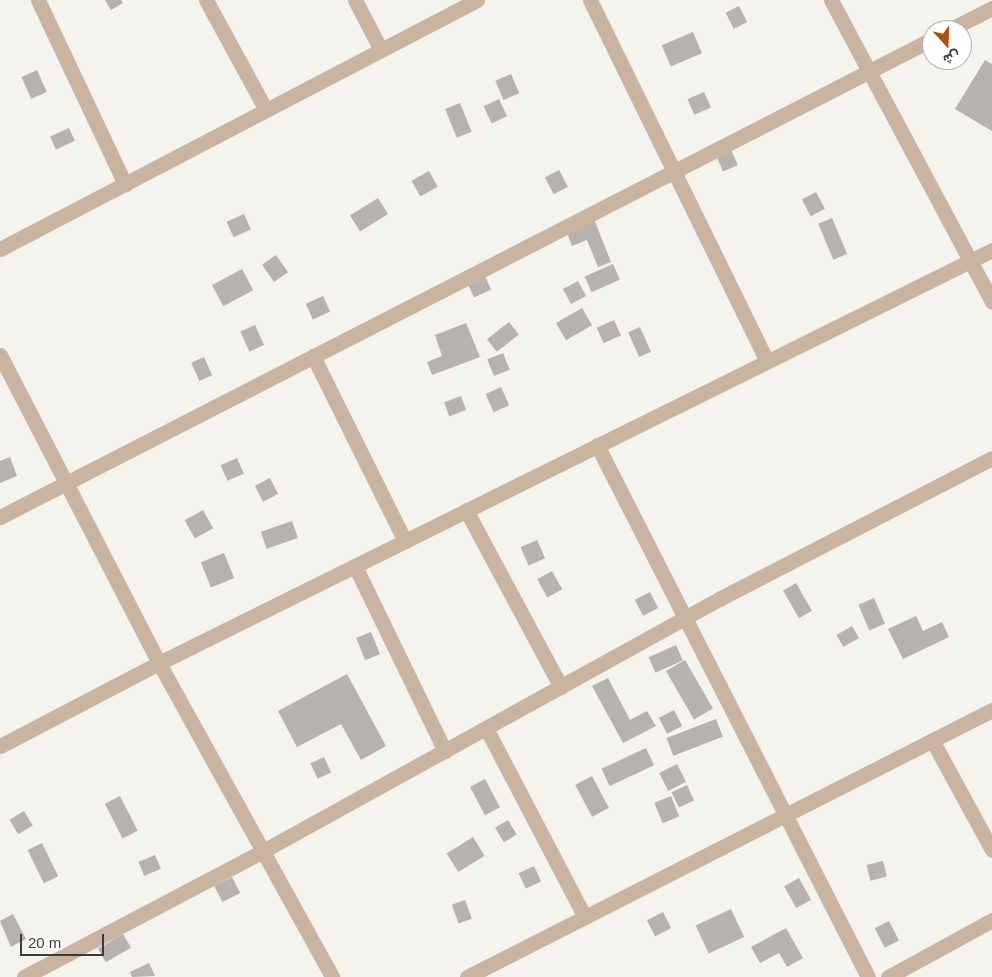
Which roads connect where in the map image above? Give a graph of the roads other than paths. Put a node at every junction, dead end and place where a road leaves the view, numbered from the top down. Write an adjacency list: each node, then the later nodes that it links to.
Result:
1 (38, 0): 14 (street)
2 (206, 0): 12 (street)
3 (355, 0): 10 (street)
4 (477, 0): 10 (street)
5 (590, 0): 13 (street)
6 (831, 0): 11 (street)
7 (992, 8): 8 (street)
8 (969, 20)
9 (922, 44): 11 (street)
10 (382, 50): 12 (street)
11 (870, 70): 13 (street); 17 (street)
12 (266, 110): 14 (street)
13 (675, 169): 20 (street); 21 (street)
14 (125, 184): 15 (street)
15 (0, 249)
16 (992, 250): 17 (street)
17 (972, 261): 18 (street); 21 (street)
18 (992, 302)
19 (0, 355): 24 (street)
20 (313, 356): 24 (street); 27 (street)
21 (767, 361): 22 (street)
22 (596, 445): 25 (street); 29 (street)
23 (992, 458): 29 (street)
24 (67, 482): 26 (street); 30 (street)
25 (466, 510): 27 (street); 31 (street)
26 (0, 517)
27 (404, 541): 28 (street)
28 (355, 566): 30 (street); 36 (street)
29 (686, 618): 31 (street); 37 (street)
30 (159, 663): 35 (street); 39 (street)
31 (561, 687): 33 (street)
32 (992, 710): 34 (street)
33 (486, 728): 36 (street); 40 (street)
34 (932, 740): 37 (street); 38 (street)
35 (0, 746)
36 (445, 751): 39 (street)
37 (786, 815): 40 (street); 45 (street)
38 (992, 850)
39 (263, 851): 42 (street); 43 (street)
40 (585, 917): 44 (street)
41 (992, 920): 46 (street)
42 (24, 977)
43 (332, 977)
44 (467, 977)
45 (868, 977)
46 (888, 977)

